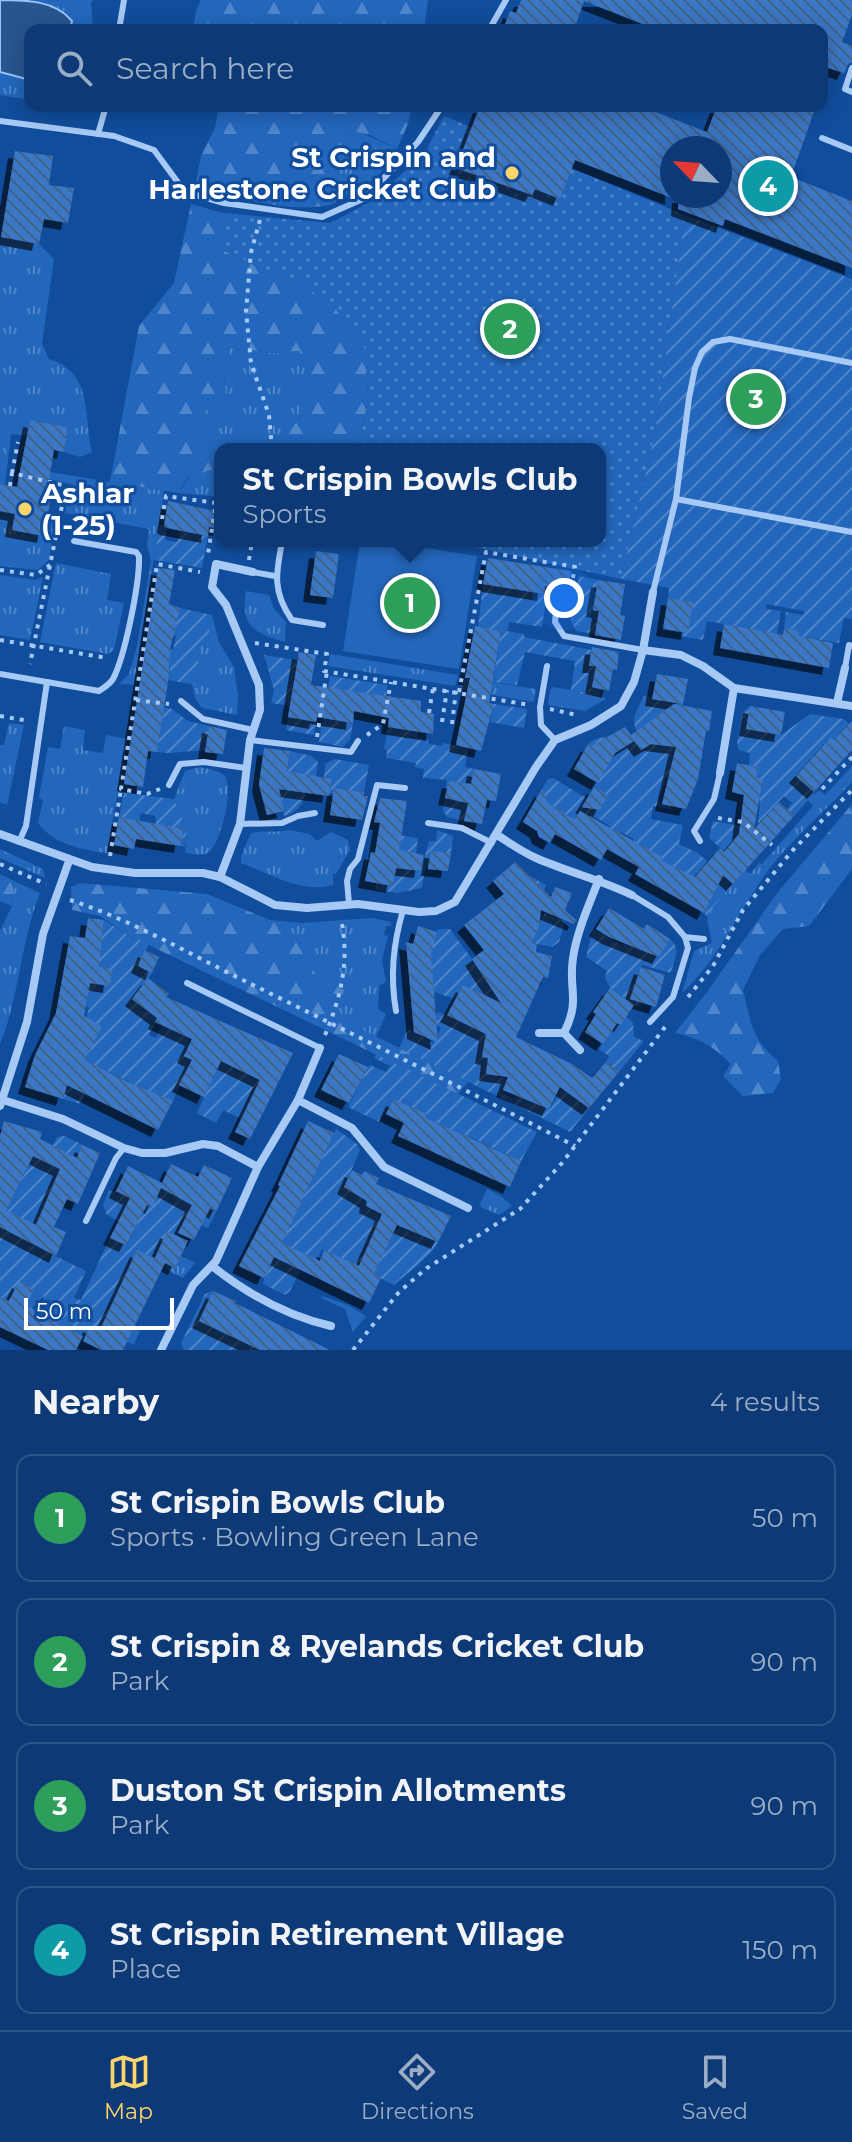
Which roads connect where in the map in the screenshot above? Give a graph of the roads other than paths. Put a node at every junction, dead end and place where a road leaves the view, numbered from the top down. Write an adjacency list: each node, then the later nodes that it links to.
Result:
1 (124, 0): 3 (lane)
2 (506, 0): 4 (lane)
3 (120, 24)
4 (492, 24)
5 (852, 68): 6 (lane)
6 (852, 92)
7 (104, 112): 10 (lane)
8 (438, 112): 10 (lane)
9 (0, 121): 10 (lane)
10 (98, 134)
11 (822, 138): 12 (lane)
12 (852, 150)
13 (852, 363): 14 (lane)
14 (676, 499): 15 (lane); 20 (lane)
15 (852, 532)
16 (74, 541): 28 (lane)
17 (281, 547): 19 (lane)
18 (253, 572): 19 (lane); 33 (street)
19 (275, 576): 22 (lane)
20 (653, 592): 24 (street)
21 (556, 612): 24 (lane)
22 (323, 625)
23 (852, 646): 26 (lane)
24 (643, 650): 29 (street); 35 (street)
25 (547, 666): 35 (lane)
26 (845, 668): 31 (street)
27 (0, 674): 28 (lane)
28 (47, 682): 47 (lane)
29 (734, 688): 31 (street); 38 (street)
30 (181, 701): 33 (lane)
31 (837, 703): 32 (street)
32 (852, 706)
33 (253, 730): 34 (street)
34 (250, 740): 36 (lane); 37 (street)
35 (555, 740): 45 (street)
36 (358, 741)
37 (246, 768): 39 (lane); 43 (street)
38 (720, 773): 46 (lane)
39 (169, 785)
40 (405, 788): 52 (lane)
41 (315, 813): 43 (lane)
42 (428, 823): 45 (lane)
43 (240, 824): 49 (street)
44 (0, 834): 47 (street)
45 (494, 839): 50 (street); 53 (street)
46 (700, 841)
47 (19, 842): 48 (street)
48 (69, 861): 49 (street); 64 (street)
49 (220, 877): 52 (street)
50 (599, 879): 51 (street); 60 (street)
51 (632, 895): 54 (lane)
52 (349, 904): 53 (street)
53 (403, 910): 57 (lane)
54 (685, 937): 55 (lane); 58 (lane)
55 (704, 939)
56 (187, 983): 61 (lane)
57 (396, 1011)
58 (650, 1022)
59 (539, 1033): 60 (street)
60 (564, 1033): 62 (street)
61 (320, 1048): 63 (street)
62 (580, 1050)
63 (298, 1100): 66 (street); 67 (street)
64 (2, 1103): 65 (street)
65 (124, 1148): 66 (street); 68 (lane)
66 (258, 1167): 69 (street)
67 (468, 1208)
68 (86, 1221)
69 (212, 1266): 70 (street); 71 (street)
70 (331, 1326)
71 (161, 1350)

